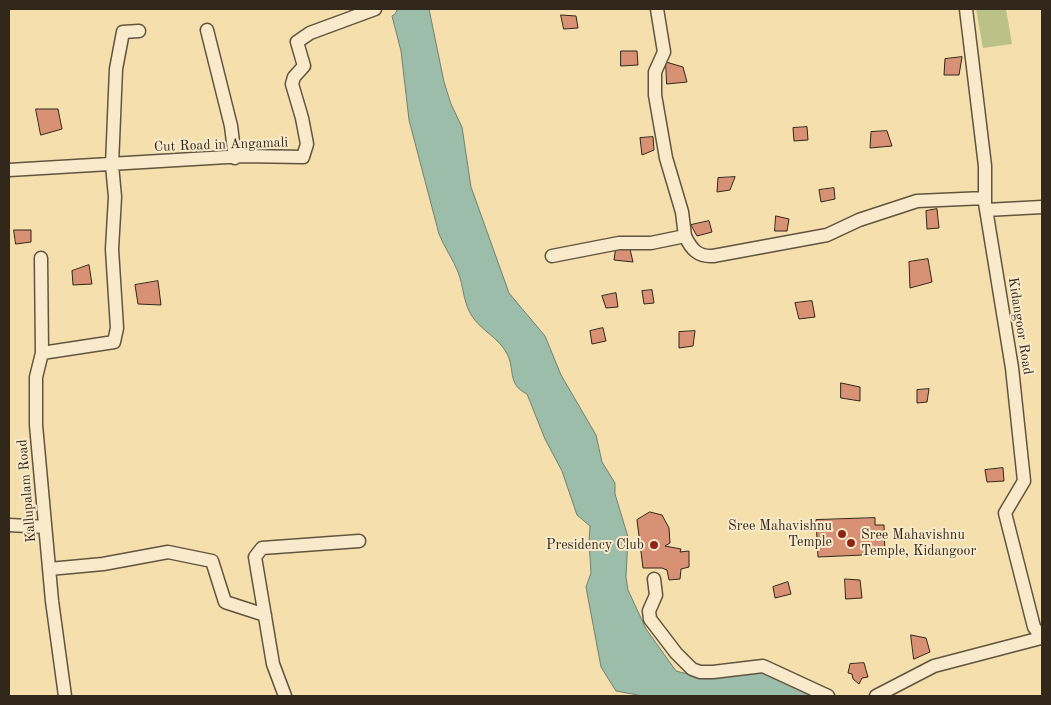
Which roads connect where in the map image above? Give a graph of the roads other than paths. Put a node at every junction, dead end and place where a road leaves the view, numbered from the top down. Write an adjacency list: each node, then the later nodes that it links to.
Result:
1 (375, 9): 6 (street, Cut Road in Angamali)
2 (657, 9): 11 (street)
3 (966, 9): 9 (street, Kidangoor Road)
4 (207, 30): 6 (street)
5 (139, 31): 7 (street)
6 (235, 158): 7 (street, Cut Road in Angamali)
7 (112, 165): 8 (street, Cut Road in Angamali); 14 (street)
8 (9, 170)
9 (986, 204): 10 (street); 11 (street); 21 (street, Kidangoor Road)
10 (1042, 206)
11 (686, 236): 12 (street)
12 (552, 256)
13 (41, 258): 14 (street, Kallupalam Road)
14 (42, 353): 16 (street, Kallupalam Road)
15 (9, 525): 16 (street)
16 (45, 527): 18 (street, Kallupalam Road)
17 (359, 541): 20 (street)
18 (49, 568): 20 (street); 22 (street, Kallupalam Road)
19 (654, 579): 24 (street)
20 (265, 614): 23 (street)
21 (1042, 638): 25 (street)
22 (65, 696)
23 (286, 696)
24 (828, 696)
25 (876, 696)

